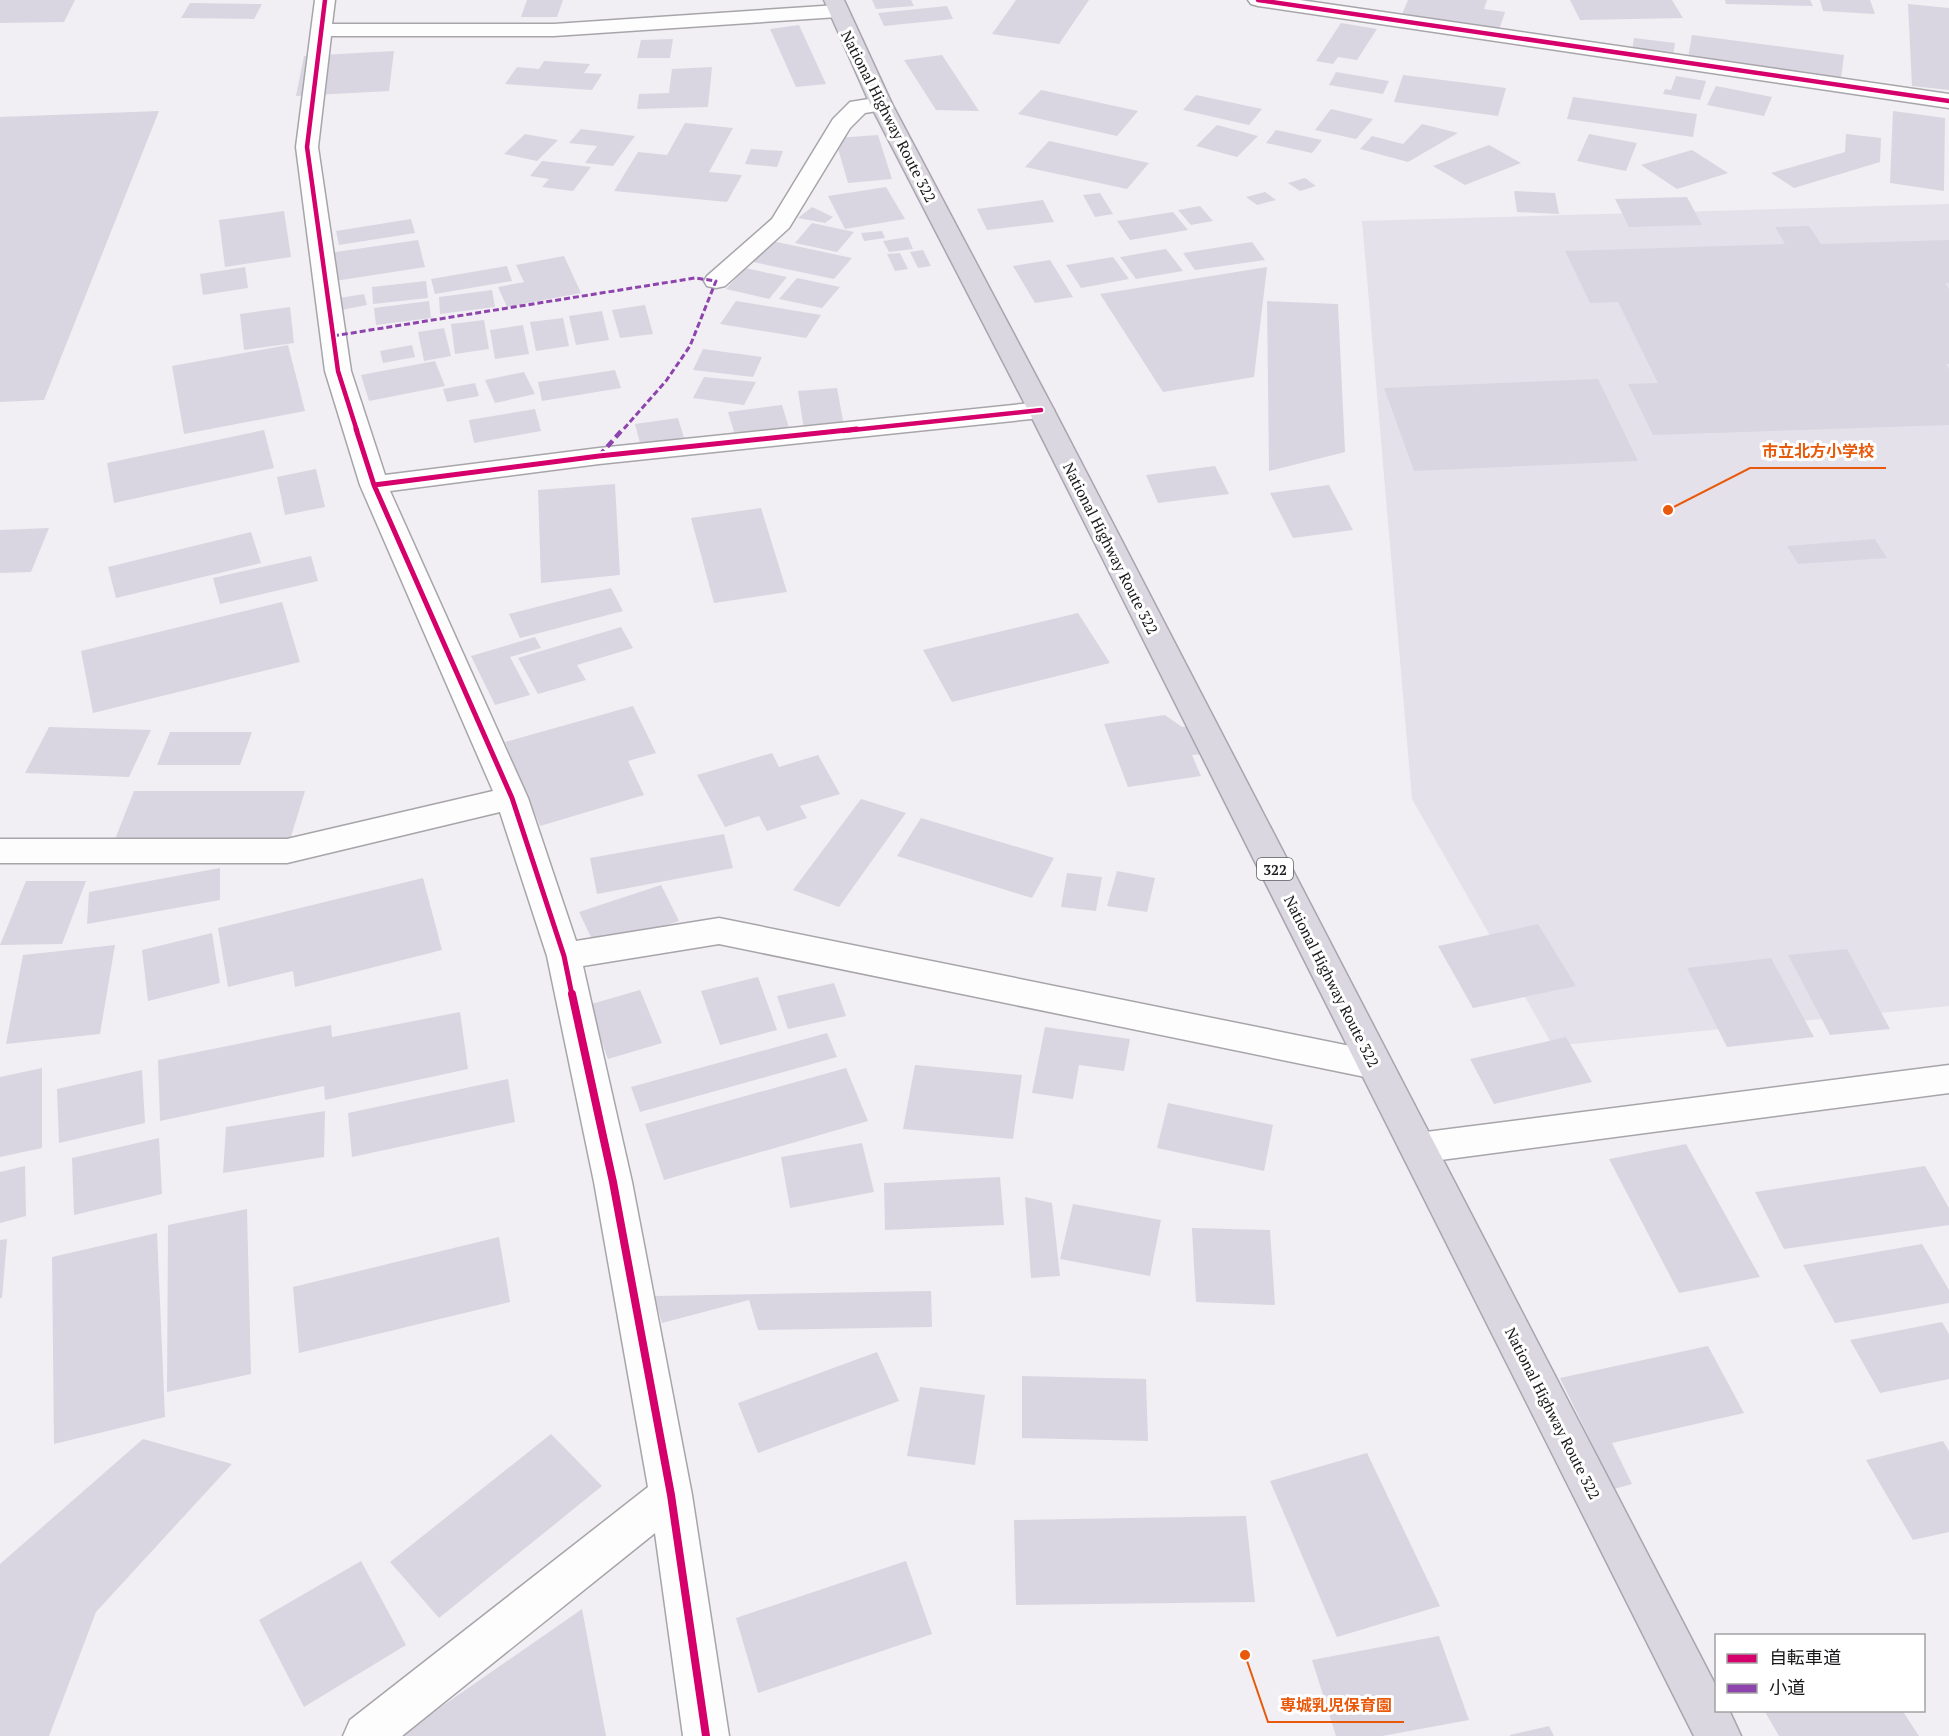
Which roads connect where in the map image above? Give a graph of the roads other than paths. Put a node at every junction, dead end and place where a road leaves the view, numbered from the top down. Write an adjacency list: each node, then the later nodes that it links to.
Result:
1 (1258, 0): 3 (street)
2 (836, 5): 4 (street); 6 (highway, National Highway Route 322 / 322)
3 (1377, 9): 5 (street)
4 (322, 15): 9 (street)
5 (1949, 101)
6 (881, 104): 7 (street); 8 (highway, National Highway Route 322 / 322)
7 (716, 281)
8 (1041, 410): 9 (street); 13 (highway, National Highway Route 322 / 322)
9 (374, 485): 10 (street)
10 (512, 798): 11 (street); 12 (street)
11 (0, 851)
12 (564, 956): 13 (street); 16 (street)
13 (1375, 1065): 15 (highway, National Highway Route 322 / 322)
14 (1949, 1079): 15 (street)
15 (1418, 1148): 19 (highway, National Highway Route 322 / 322)
16 (671, 1495): 17 (street); 18 (street)
17 (366, 1736)
18 (706, 1736)
19 (1718, 1736)

